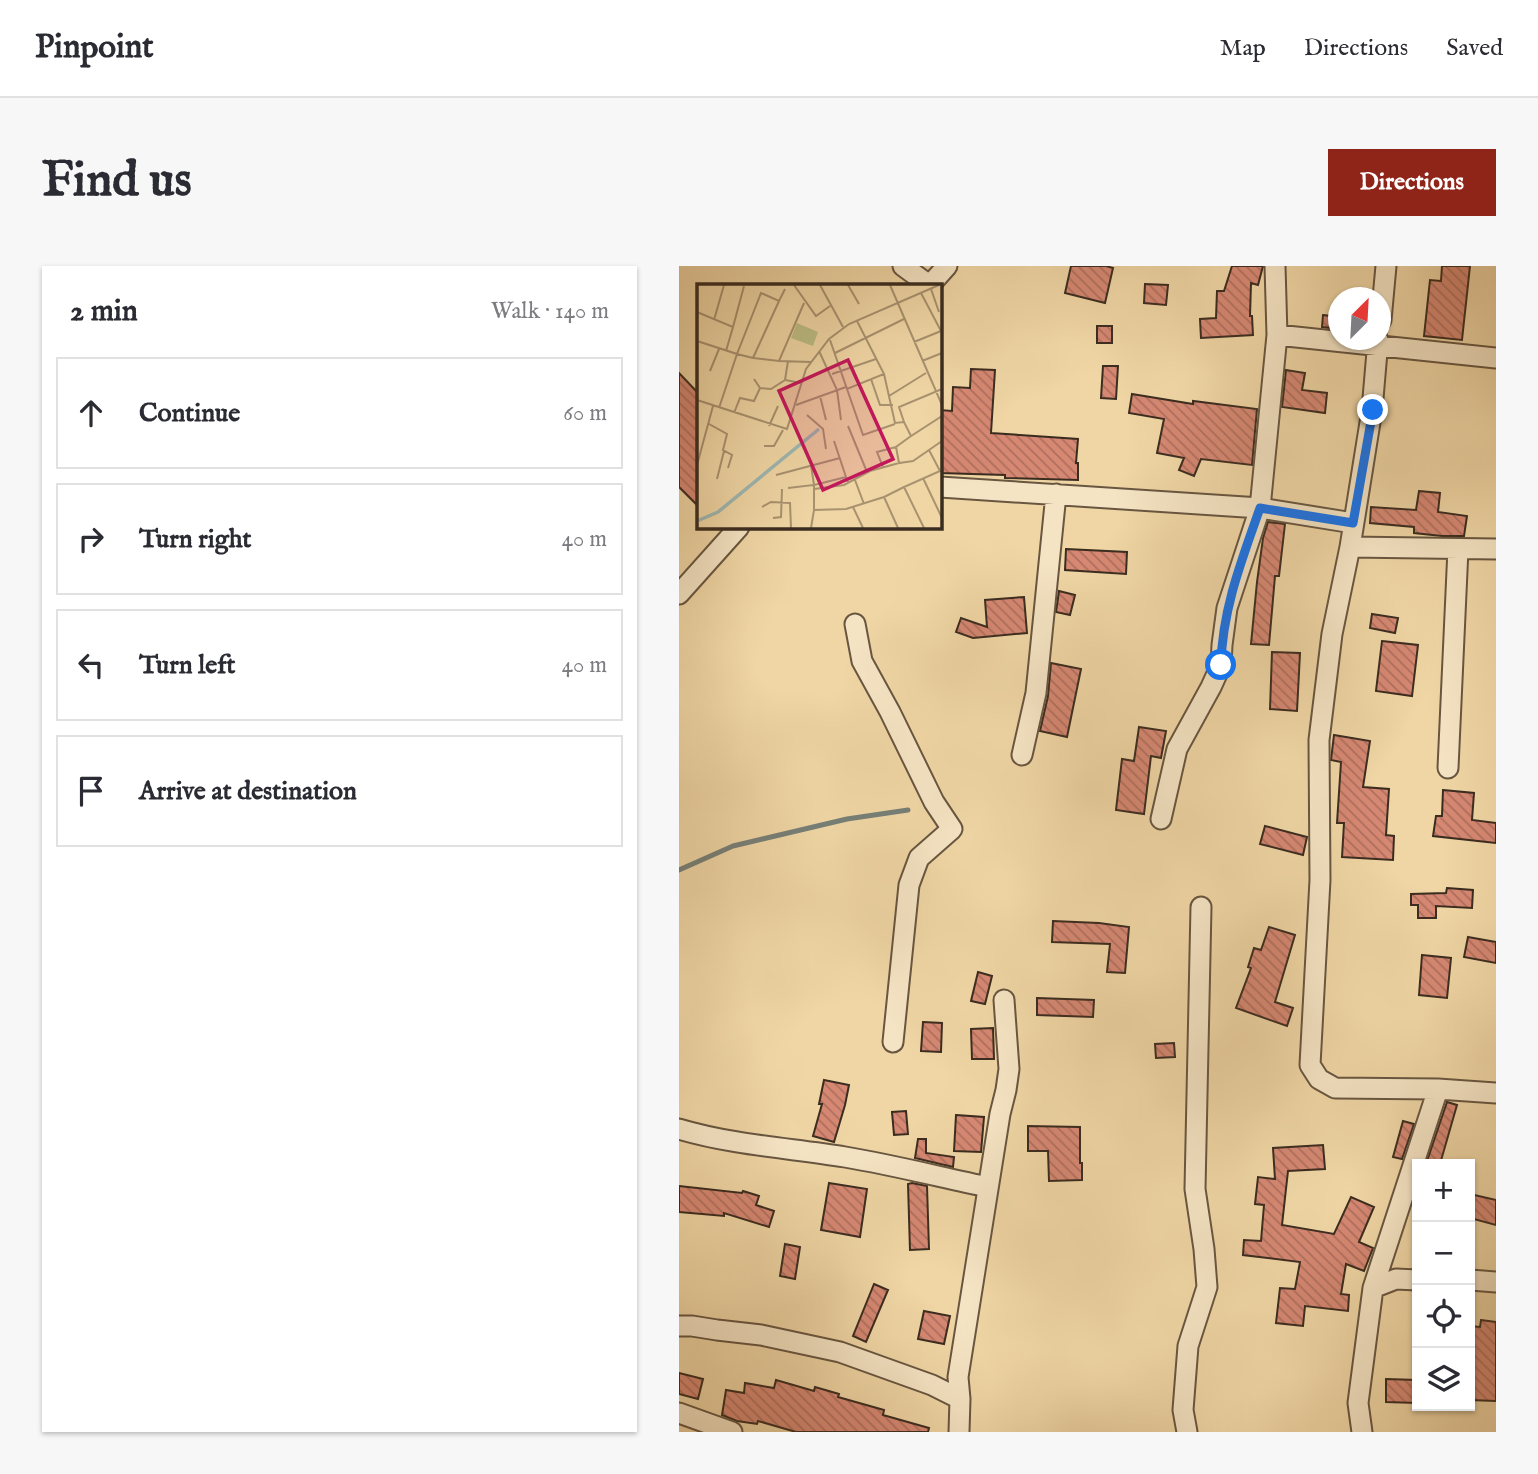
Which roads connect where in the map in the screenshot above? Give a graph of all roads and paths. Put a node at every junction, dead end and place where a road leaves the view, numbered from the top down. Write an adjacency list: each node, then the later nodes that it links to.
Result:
1 (903, 266): 5 (street)
2 (947, 266): 6 (street)
3 (1275, 266): 8 (street)
4 (1386, 266): 7 (street)
5 (928, 284)
6 (930, 284)
7 (1384, 287)
8 (1277, 335): 9 (street); 15 (street)
9 (1328, 339)
10 (1391, 344): 12 (street)
11 (1377, 350): 16 (street)
12 (1496, 358)
13 (941, 487): 14 (street)
14 (1056, 494): 15 (street); 23 (street)
15 (1260, 508): 16 (street); 25 (street)
16 (1353, 523): 18 (street)
17 (739, 528): 21 (street)
18 (1350, 547): 19 (street); 29 (street)
19 (1458, 549): 20 (street); 24 (street)
20 (1496, 549)
21 (679, 594)
22 (855, 624): 28 (street)
23 (1022, 755)
24 (1448, 768)
25 (1161, 819)
26 (1201, 907): 42 (street)
27 (1004, 1000): 32 (street)
28 (893, 1042)
29 (1438, 1089): 30 (street); 36 (street)
30 (1496, 1093)
31 (679, 1129): 32 (street)
32 (988, 1187): 38 (street)
33 (1412, 1279): 36 (street)
34 (1475, 1280): 35 (street)
35 (1496, 1282)
36 (1373, 1289): 43 (street)
37 (679, 1326): 38 (street)
38 (960, 1399): 41 (street)
39 (679, 1413): 40 (street)
40 (732, 1432)
41 (959, 1432)
42 (1187, 1432)
43 (1362, 1432)

